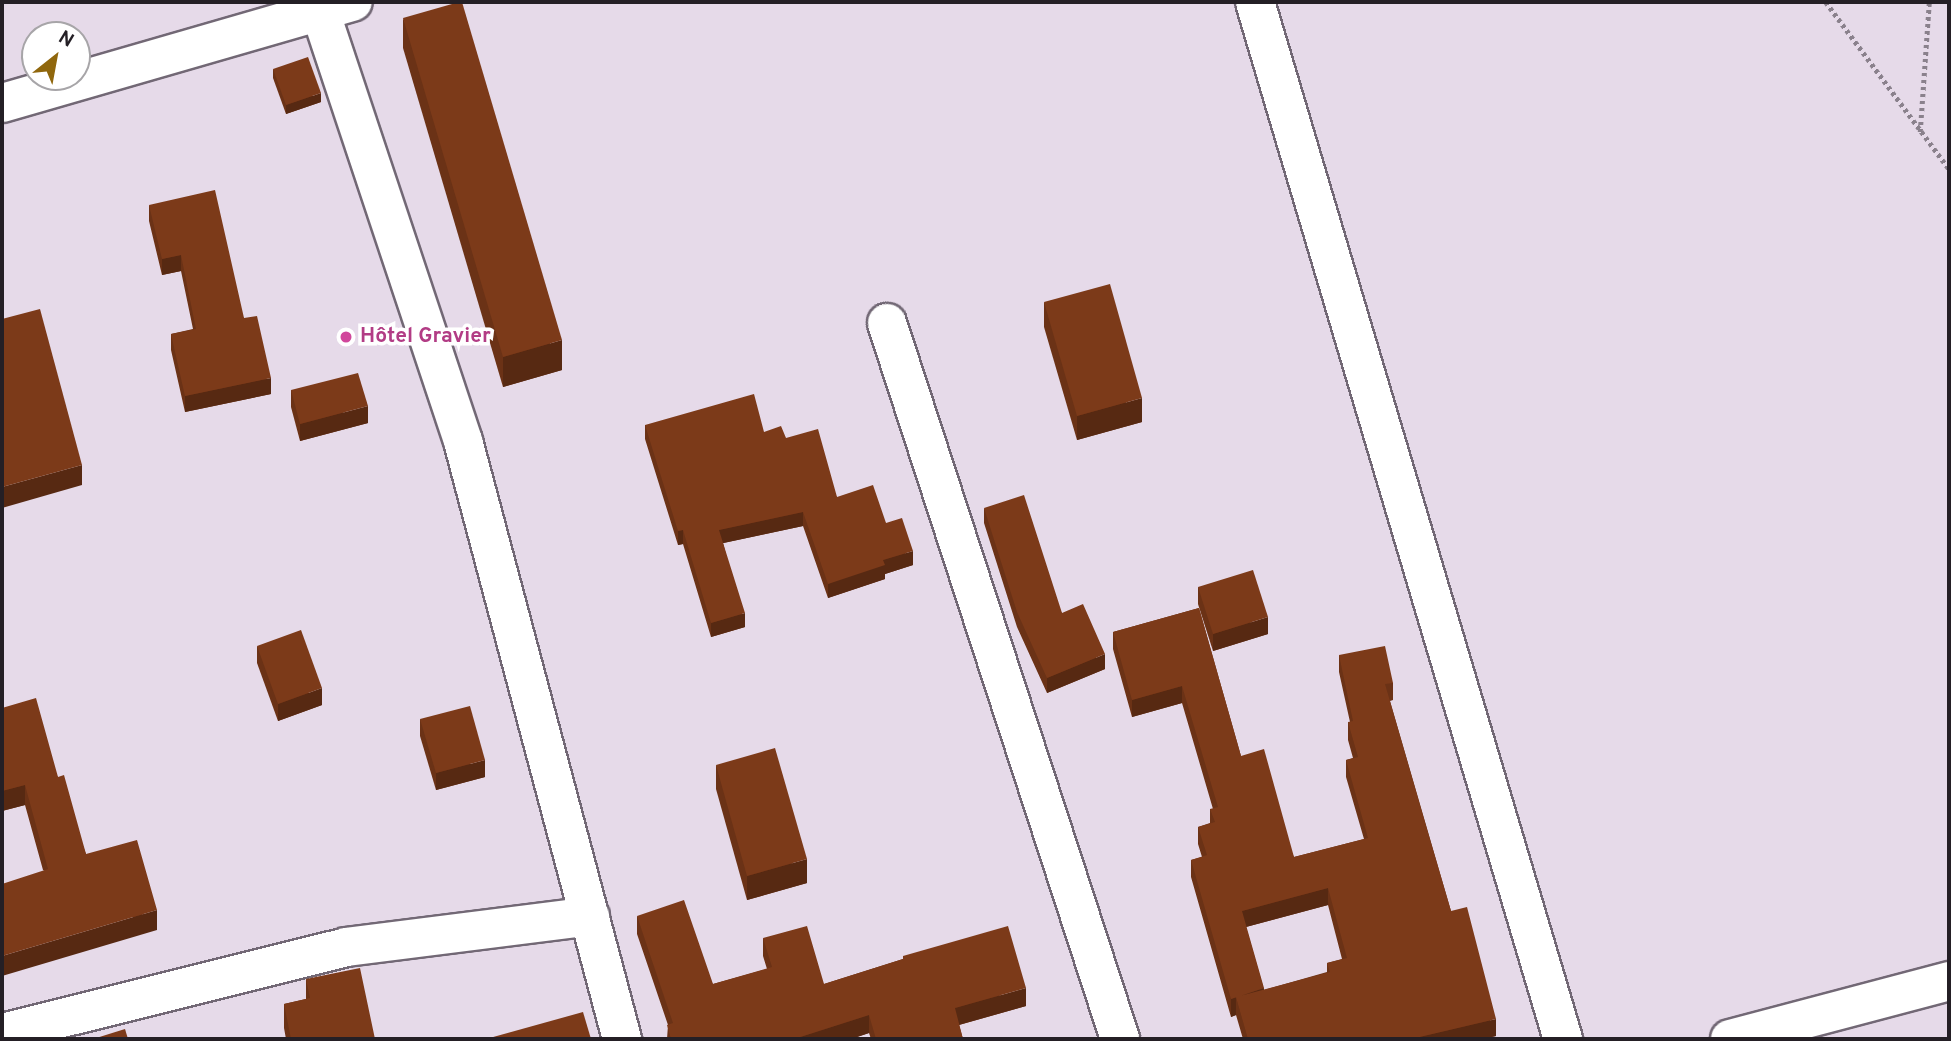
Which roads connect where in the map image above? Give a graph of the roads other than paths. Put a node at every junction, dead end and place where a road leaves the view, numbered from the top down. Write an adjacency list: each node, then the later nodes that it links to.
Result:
1 (1255, 2): 10 (street)
2 (330, 5): 3 (street); 5 (street)
3 (2, 103)
4 (887, 323): 9 (street)
5 (590, 916): 7 (street); 8 (street)
6 (1949, 981): 11 (street)
7 (2, 1033)
8 (622, 1039)
9 (1120, 1039)
10 (1563, 1039)
11 (1730, 1039)

